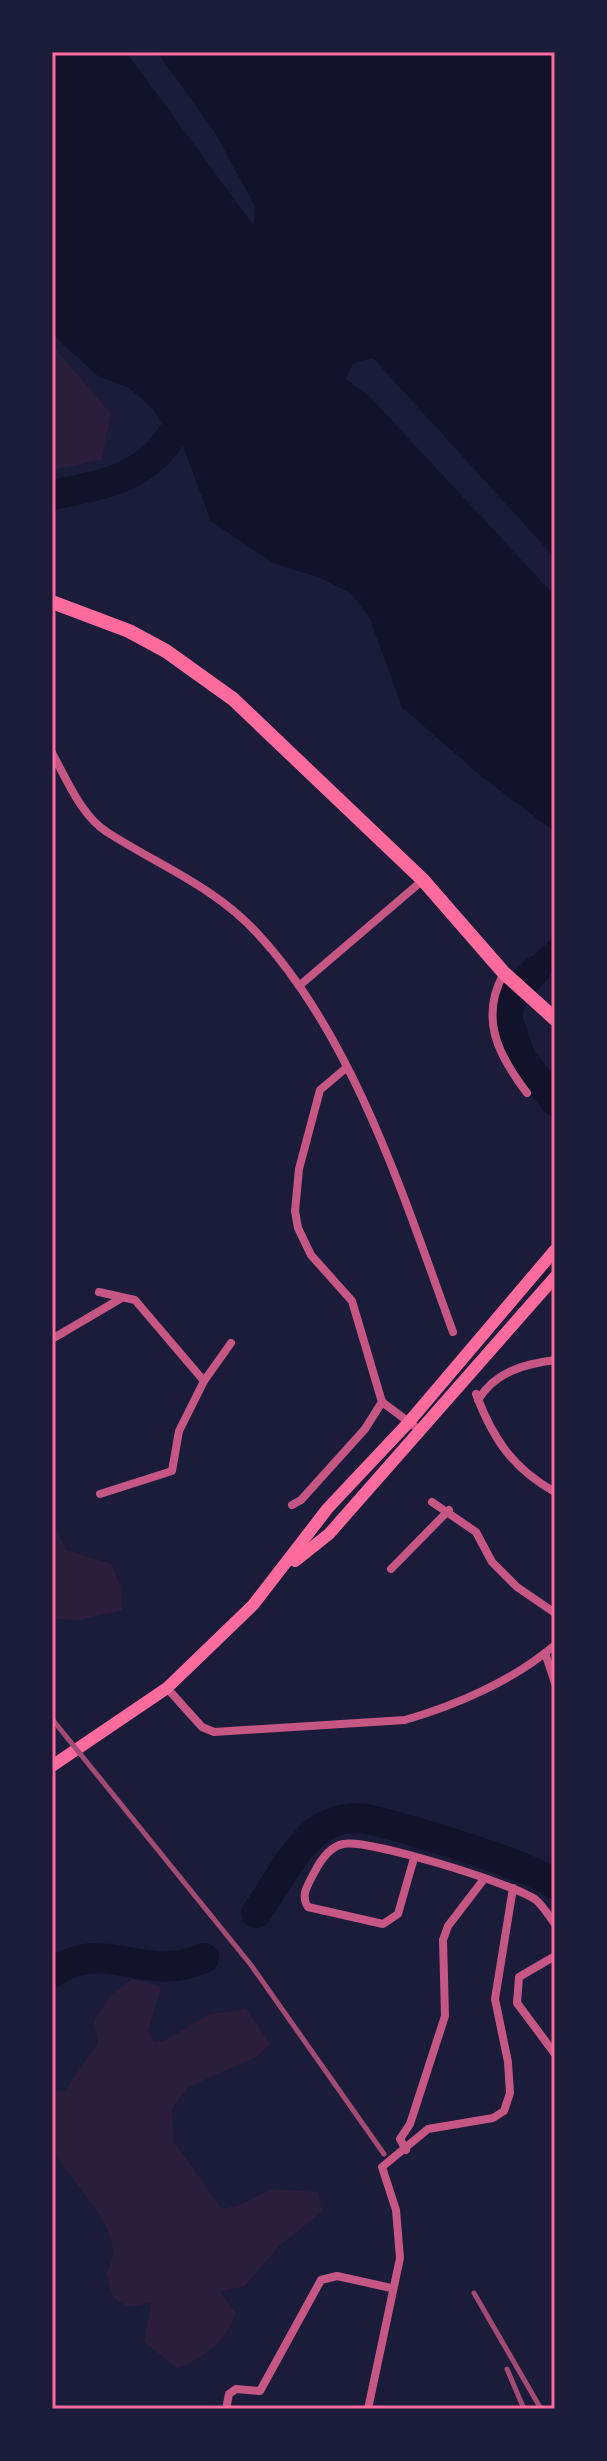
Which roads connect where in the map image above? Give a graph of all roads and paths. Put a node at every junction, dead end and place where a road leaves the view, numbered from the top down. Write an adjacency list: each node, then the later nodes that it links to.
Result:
1 (52, 602): 3 (highway)
2 (52, 753): 5 (street)
3 (423, 880): 4 (highway); 5 (street)
4 (504, 973): 6 (highway); 8 (street)
5 (299, 986): 7 (street)
6 (555, 1019)
7 (346, 1068): 13 (street); 18 (street)
8 (527, 1093)
9 (555, 1250): 19 (main road)
10 (555, 1277): 20 (main road)
11 (99, 1292): 12 (street)
12 (120, 1299): 14 (street); 17 (street)
13 (453, 1332)
14 (52, 1339)
15 (231, 1343): 17 (street)
16 (555, 1360): 21 (street)
17 (204, 1381): 22 (street)
18 (382, 1402): 19 (street); 24 (street)
19 (409, 1422): 20 (street); 27 (main road)
20 (421, 1431): 27 (main road)
21 (555, 1492)
22 (100, 1494)
23 (432, 1502): 25 (street)
24 (292, 1505)
25 (449, 1510): 26 (street); 28 (street)
26 (391, 1569)
27 (283, 1570): 32 (main road)
28 (555, 1613)
29 (555, 1645): 30 (street)
30 (545, 1653): 31 (street); 32 (street)
31 (555, 1683)
32 (167, 1688): 33 (main road)
33 (52, 1766)
34 (414, 1858): 34 (street); 35 (street)
35 (484, 1879): 36 (street); 40 (street)
36 (513, 1888): 37 (street); 40 (street)
37 (555, 1924)
38 (555, 1956): 39 (street)
39 (555, 2054)
40 (406, 2150): 41 (street)
41 (391, 2288): 42 (street); 43 (street)
42 (226, 2409)
43 (368, 2409)

